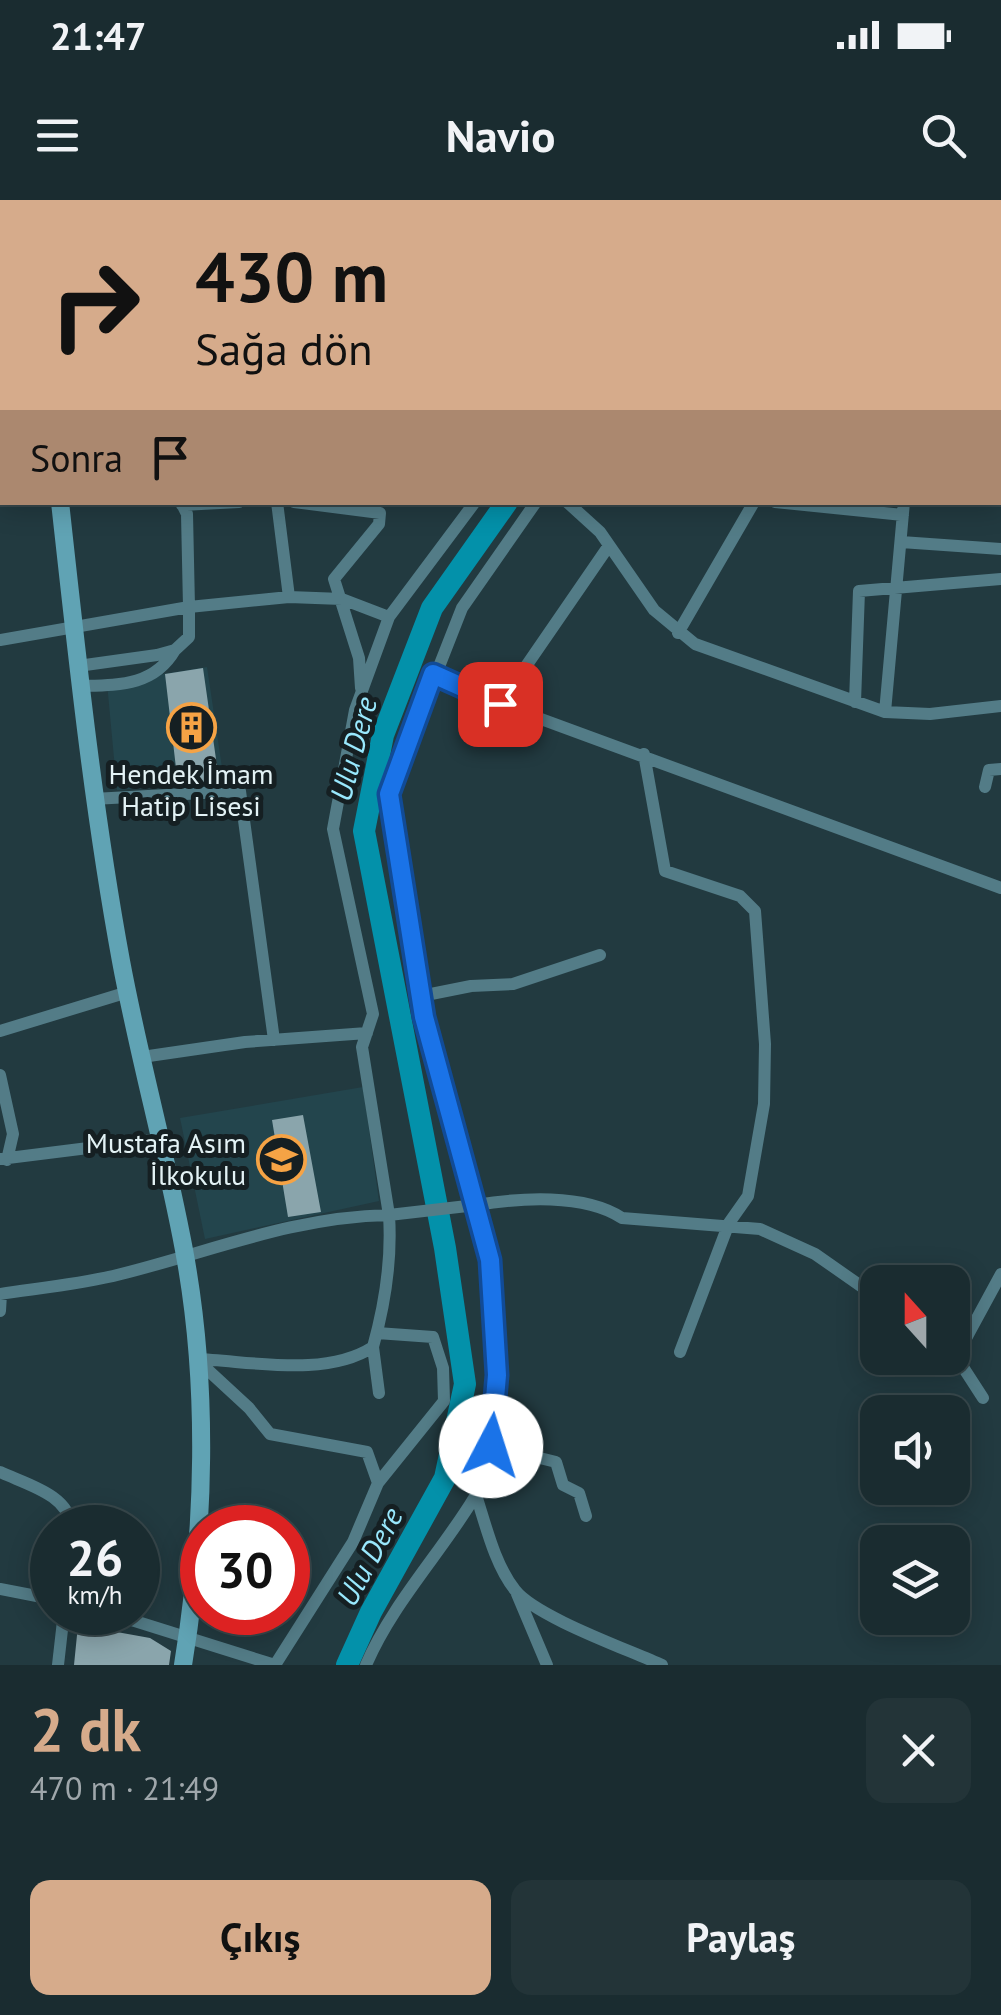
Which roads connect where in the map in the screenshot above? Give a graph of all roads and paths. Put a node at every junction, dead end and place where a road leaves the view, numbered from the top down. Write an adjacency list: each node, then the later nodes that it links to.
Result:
1 (60, 505): 20 (main road)
2 (182, 505): 18 (street)
3 (278, 505): 16 (street)
4 (317, 505): 17 (street)
5 (474, 505): 19 (street)
6 (534, 505): 25 (street)
7 (570, 505): 12 (street)
8 (752, 505): 21 (street)
9 (831, 505): 10 (street)
10 (904, 509): 11 (street)
11 (901, 542): 13 (street); 15 (street)
12 (608, 547): 21 (street); 29 (street)
13 (1001, 549)
14 (1001, 579): 15 (street)
15 (896, 591): 28 (street); 31 (street)
16 (288, 597): 17 (street); 18 (street)
17 (342, 598): 19 (street); 27 (street)
18 (189, 607): 20 (street); 23 (street)
19 (390, 617): 27 (street)
20 (74, 628): 22 (street); 24 (main road)
21 (678, 633): 28 (street)
22 (0, 640)
23 (175, 650): 24 (street); 26 (street)
24 (78, 666): 26 (main road)
25 (433, 674): 29 (street); 39 (street)
26 (80, 686): 35 (main road)
27 (361, 696): 41 (street)
28 (856, 702): 31 (street)
29 (500, 704): 32 (street)
30 (1001, 706): 31 (street)
31 (885, 712)
32 (644, 754): 36 (street); 49 (street)
33 (1001, 770): 34 (street)
34 (985, 787)
35 (93, 799): 38 (main road); 42 (street)
36 (1001, 888)
37 (600, 955): 39 (street)
38 (128, 992): 40 (street); 43 (main road)
39 (421, 996): 47 (street)
40 (0, 1031)
41 (367, 1033): 42 (street); 48 (street)
42 (274, 1040): 43 (street)
43 (142, 1057): 45 (main road)
44 (0, 1075): 46 (street)
45 (160, 1139): 46 (street); 50 (main road)
46 (4, 1159)
47 (476, 1205): 48 (street); 49 (street); 62 (street)
48 (389, 1215): 50 (street); 56 (street)
49 (729, 1223): 52 (street); 57 (street)
50 (184, 1253): 53 (street); 58 (main road)
51 (1001, 1274): 55 (street)
52 (860, 1286)
53 (1, 1294): 54 (street)
54 (0, 1311)
55 (970, 1333)
56 (375, 1340): 58 (street); 60 (street); 64 (street)
57 (680, 1352)
58 (196, 1359): 64 (street); 67 (main road)
59 (968, 1375): 61 (street)
60 (380, 1393)
61 (983, 1398)
62 (491, 1446): 65 (street); 68 (street)
63 (0, 1472): 66 (street)
64 (378, 1484): 72 (street)
65 (476, 1496): 70 (street); 79 (street)
66 (63, 1505)
67 (200, 1505)
68 (586, 1516)
69 (0, 1589): 71 (street)
70 (516, 1592): 80 (street); 81 (street)
71 (30, 1595)
72 (310, 1610)
73 (61, 1635): 77 (street)
74 (188, 1635): 78 (main road)
75 (191, 1635): 76 (street)
76 (294, 1635)
77 (58, 1665)
78 (183, 1665)
79 (366, 1665)
80 (547, 1665)
81 (662, 1665)

